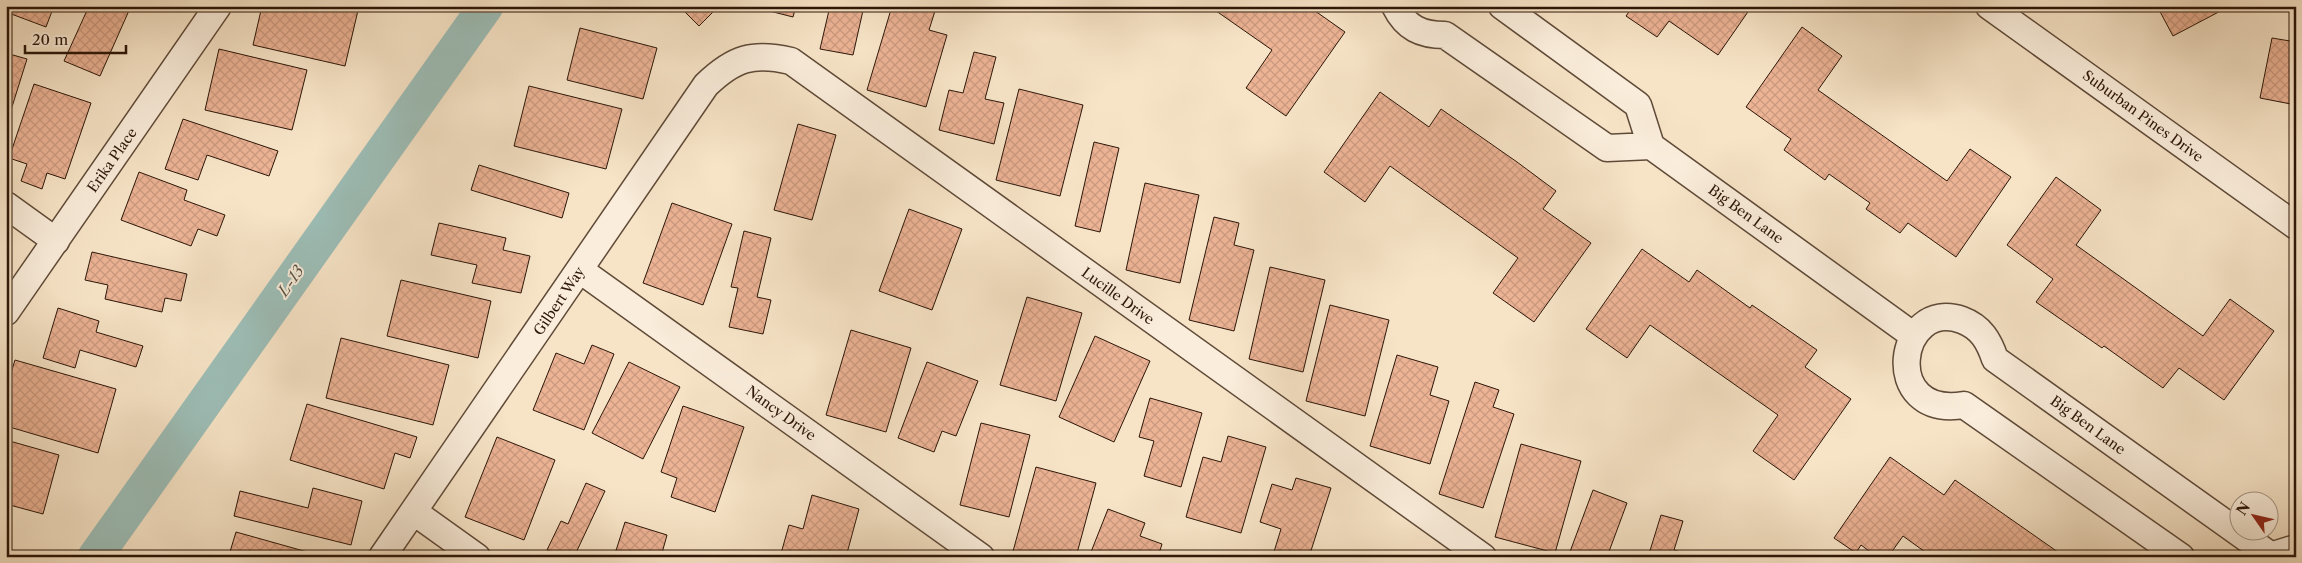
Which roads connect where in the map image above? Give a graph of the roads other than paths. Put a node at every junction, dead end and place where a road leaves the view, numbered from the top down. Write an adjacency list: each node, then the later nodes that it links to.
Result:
1 (218, 6): 9 (street, Erika Place)
2 (1395, 6): 6 (street)
3 (1502, 6): 6 (street)
4 (1989, 6): 8 (street, Suburban Pines Drive)
5 (746, 58): 10 (street, Gilbert Way); 19 (street, Lucille Drive)
6 (1651, 146): 12 (street, Big Ben Lane)
7 (6, 205): 9 (street)
8 (2296, 226)
9 (56, 241): 11 (street, Erika Place)
10 (580, 270): 13 (street, Gilbert Way); 18 (street, Nancy Drive)
11 (6, 312)
12 (1914, 336): 15 (street, Big Ben Lane); 20 (street, Big Ben Lane)
13 (414, 512): 16 (street, Gilbert Way); 17 (street)
14 (2296, 548): 15 (street, Big Ben Lane)
15 (2268, 556)
16 (382, 557)
17 (477, 557)
18 (981, 557)
19 (1483, 557)
20 (2181, 557)

